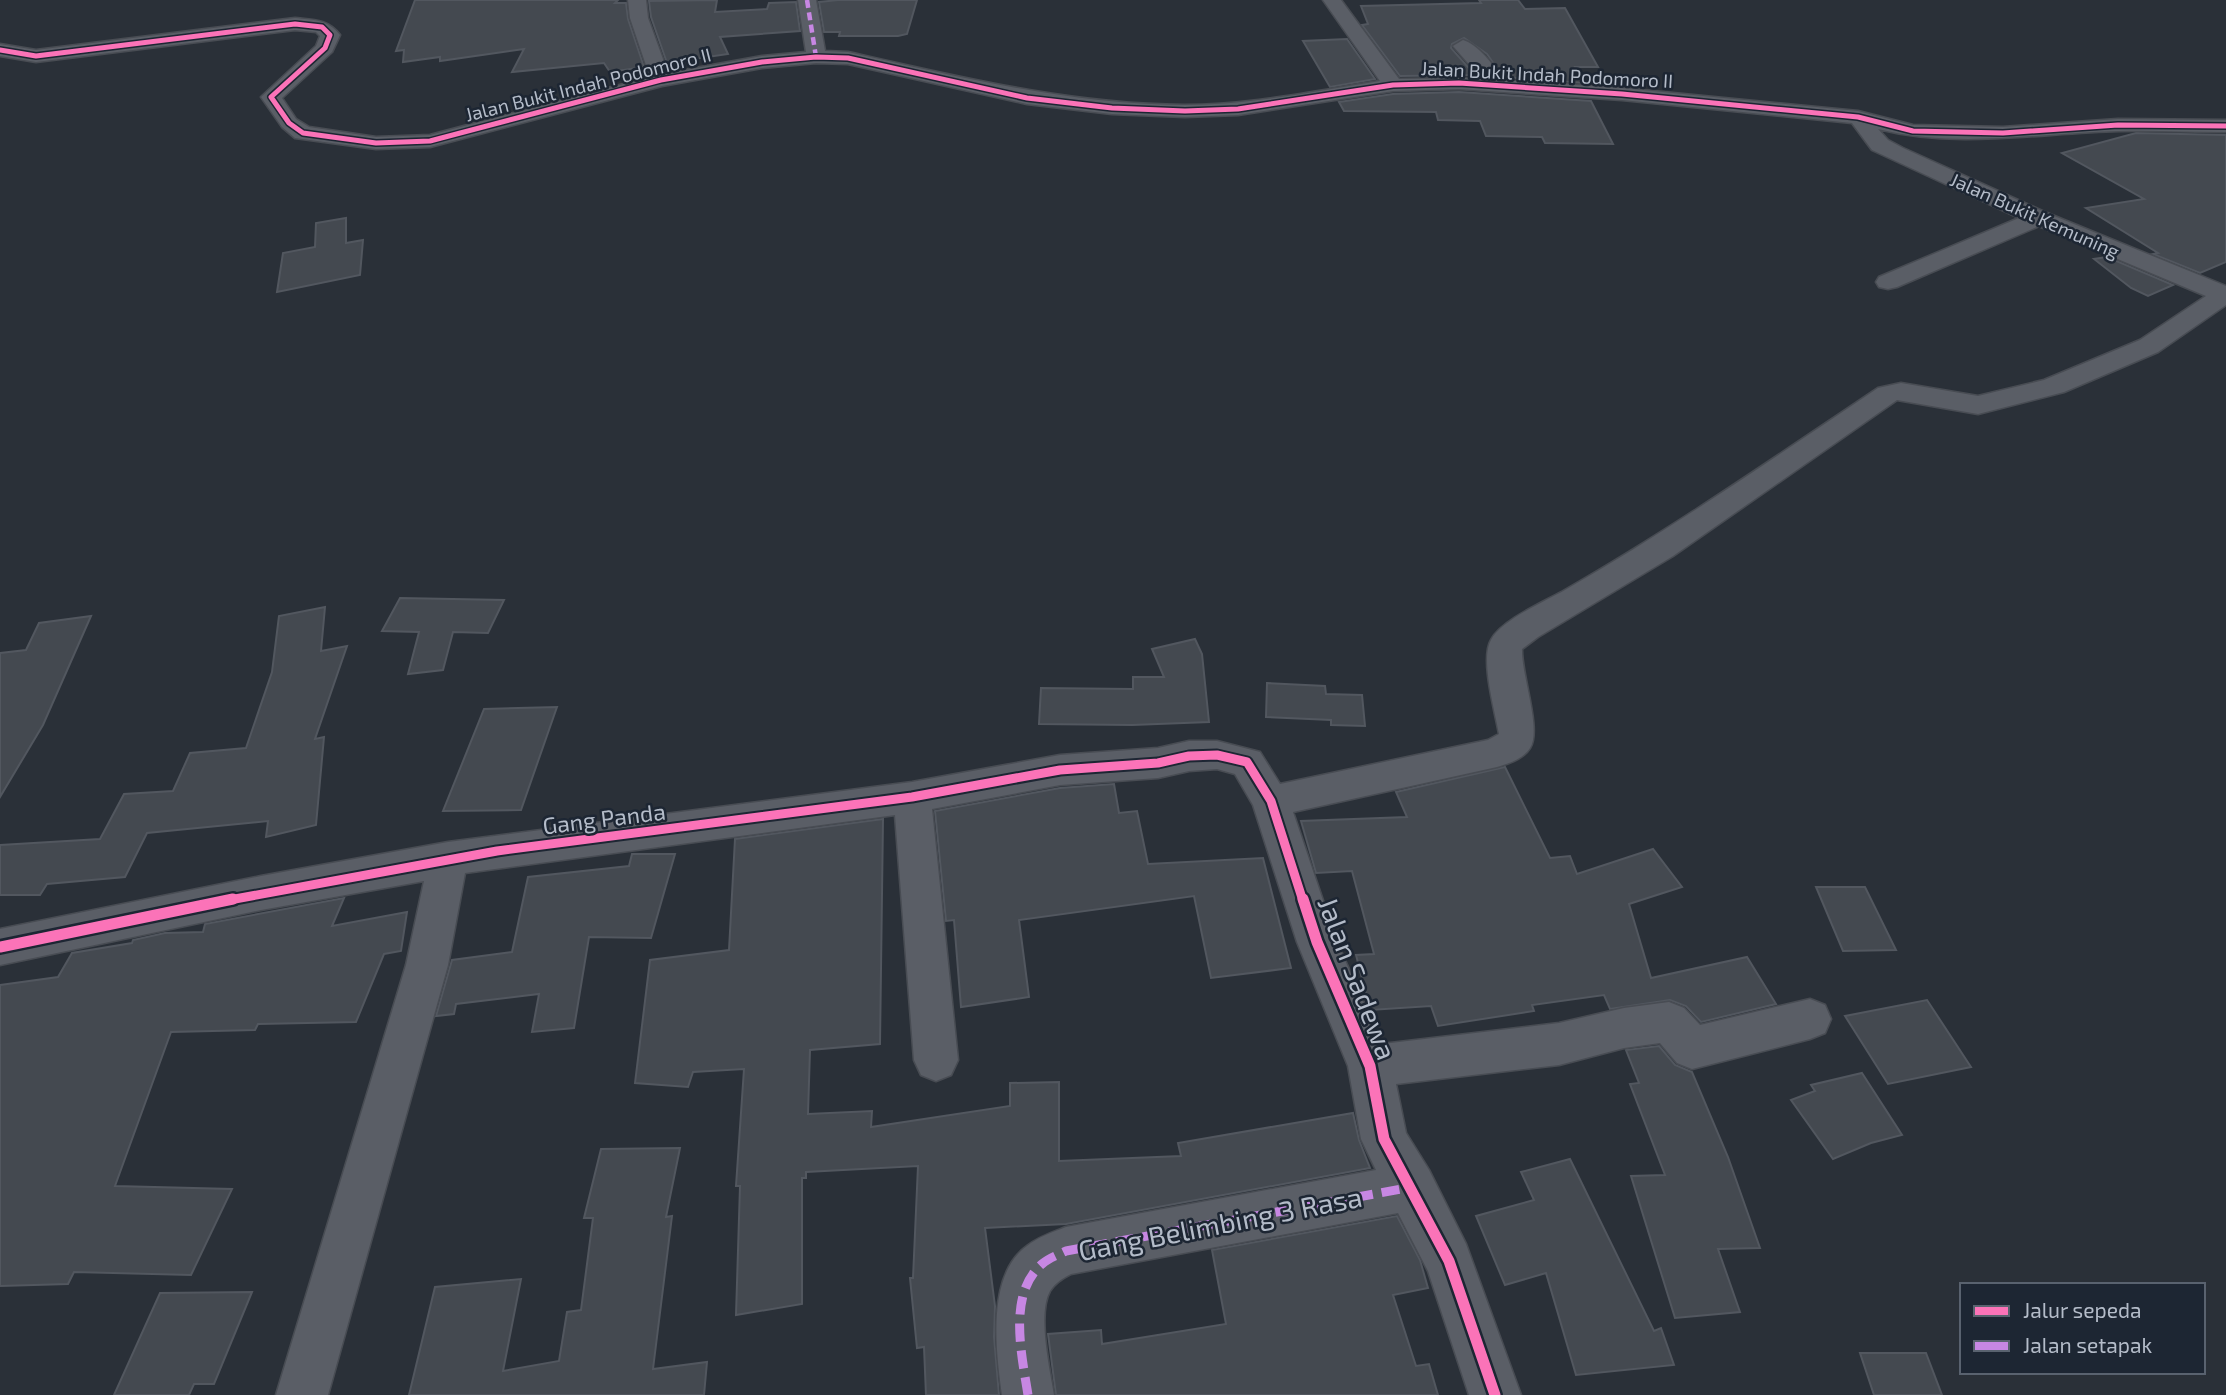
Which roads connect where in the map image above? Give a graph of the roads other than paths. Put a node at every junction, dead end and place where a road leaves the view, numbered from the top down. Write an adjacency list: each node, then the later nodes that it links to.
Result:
1 (637, 0): 7 (street)
2 (807, 0): 6 (street)
3 (1332, 0): 8 (street)
4 (1463, 46): 9 (street)
5 (0, 50): 7 (street, Jalan Bukit Indah Podomoro II)
6 (816, 57): 7 (street, Jalan Bukit Indah Podomoro II); 8 (street, Jalan Bukit Indah Podomoro II)
7 (661, 80)
8 (1393, 85): 9 (street, Jalan Bukit Indah Podomoro II)
9 (1494, 86): 10 (street, Jalan Bukit Indah Podomoro II)
10 (1858, 117): 11 (street, Jalan Bukit Indah Podomoro II); 12 (street, Jalan Bukit Kemuning)
11 (2226, 126)
12 (2039, 218): 13 (street); 14 (street, Jalan Bukit Kemuning)
13 (1888, 282)
14 (2225, 294): 17 (street)
15 (1217, 755): 16 (street, Gang Panda); 17 (street, Jalan Sadewa)
16 (912, 797): 18 (street, Gang Panda); 21 (street)
17 (1271, 801): 22 (street, Jalan Sadewa)
18 (448, 859): 19 (street, Gang Panda); 24 (street)
19 (0, 947)
20 (1810, 1019): 22 (street)
21 (936, 1060)
22 (1370, 1066): 23 (street, Jalan Sadewa)
23 (1412, 1187): 25 (street, Gang Belimbing 3 Rasa); 26 (street, Jalan Sadewa)
24 (302, 1395)
25 (1028, 1395)
26 (1495, 1395)

